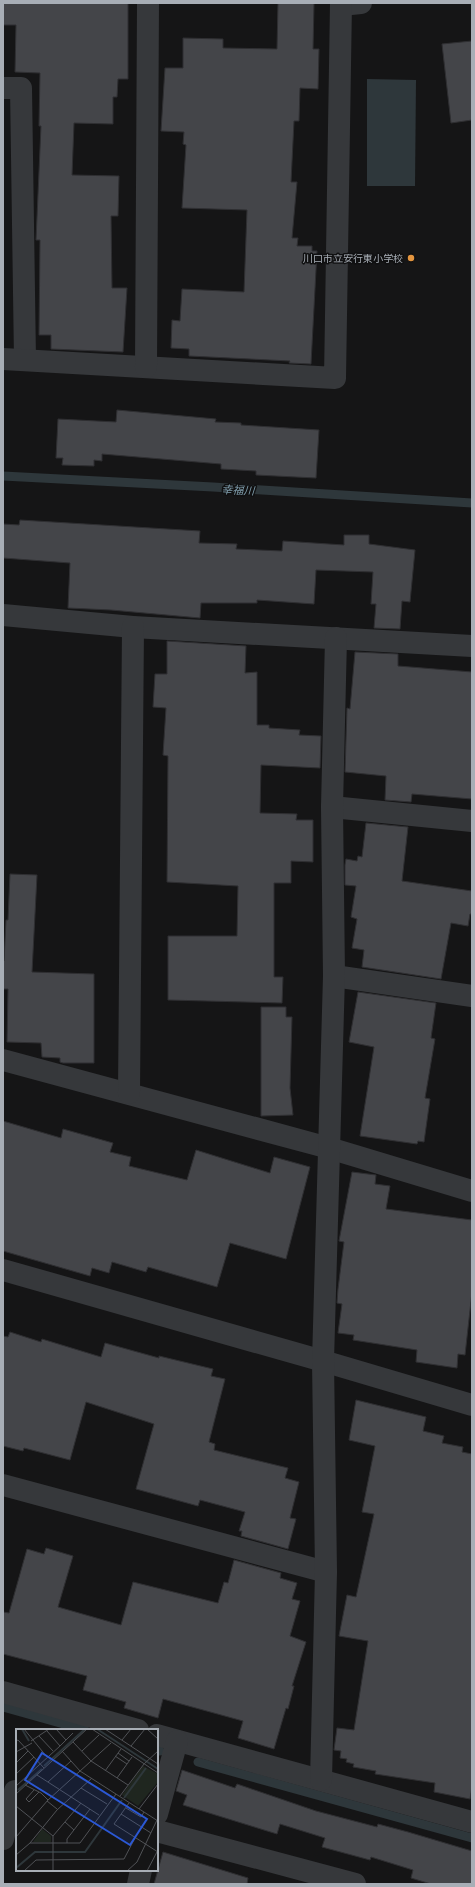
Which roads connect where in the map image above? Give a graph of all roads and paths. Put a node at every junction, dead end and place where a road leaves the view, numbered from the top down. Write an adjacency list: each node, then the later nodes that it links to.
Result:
1 (148, 3): 6 (street)
2 (348, 4): 6 (street)
3 (3, 88): 5 (street)
4 (3, 359): 5 (street)
5 (25, 360): 6 (street)
6 (146, 367)
7 (3, 615): 8 (street)
8 (133, 627): 9 (street); 16 (street)
9 (336, 638): 10 (street); 11 (street)
10 (472, 646)
11 (332, 807): 12 (street); 13 (street)
12 (472, 821)
13 (334, 976): 14 (street); 17 (street)
14 (472, 996)
15 (3, 1060): 16 (street)
16 (129, 1093): 17 (street)
17 (329, 1148): 18 (street); 20 (street)
18 (472, 1191)
19 (3, 1270): 20 (street)
20 (323, 1361): 21 (street); 23 (street)
21 (472, 1405)
22 (3, 1485): 23 (street)
23 (326, 1572): 27 (street)
24 (3, 1692): 25 (street)
25 (134, 1729)
26 (167, 1738): 27 (street); 29 (street)
27 (321, 1780): 30 (street)
28 (12, 1790): 32 (street)
29 (158, 1806)
30 (472, 1822)
31 (158, 1831): 35 (street)
32 (3, 1839)
33 (142, 1871): 34 (street)
34 (138, 1884)
35 (355, 1884)

